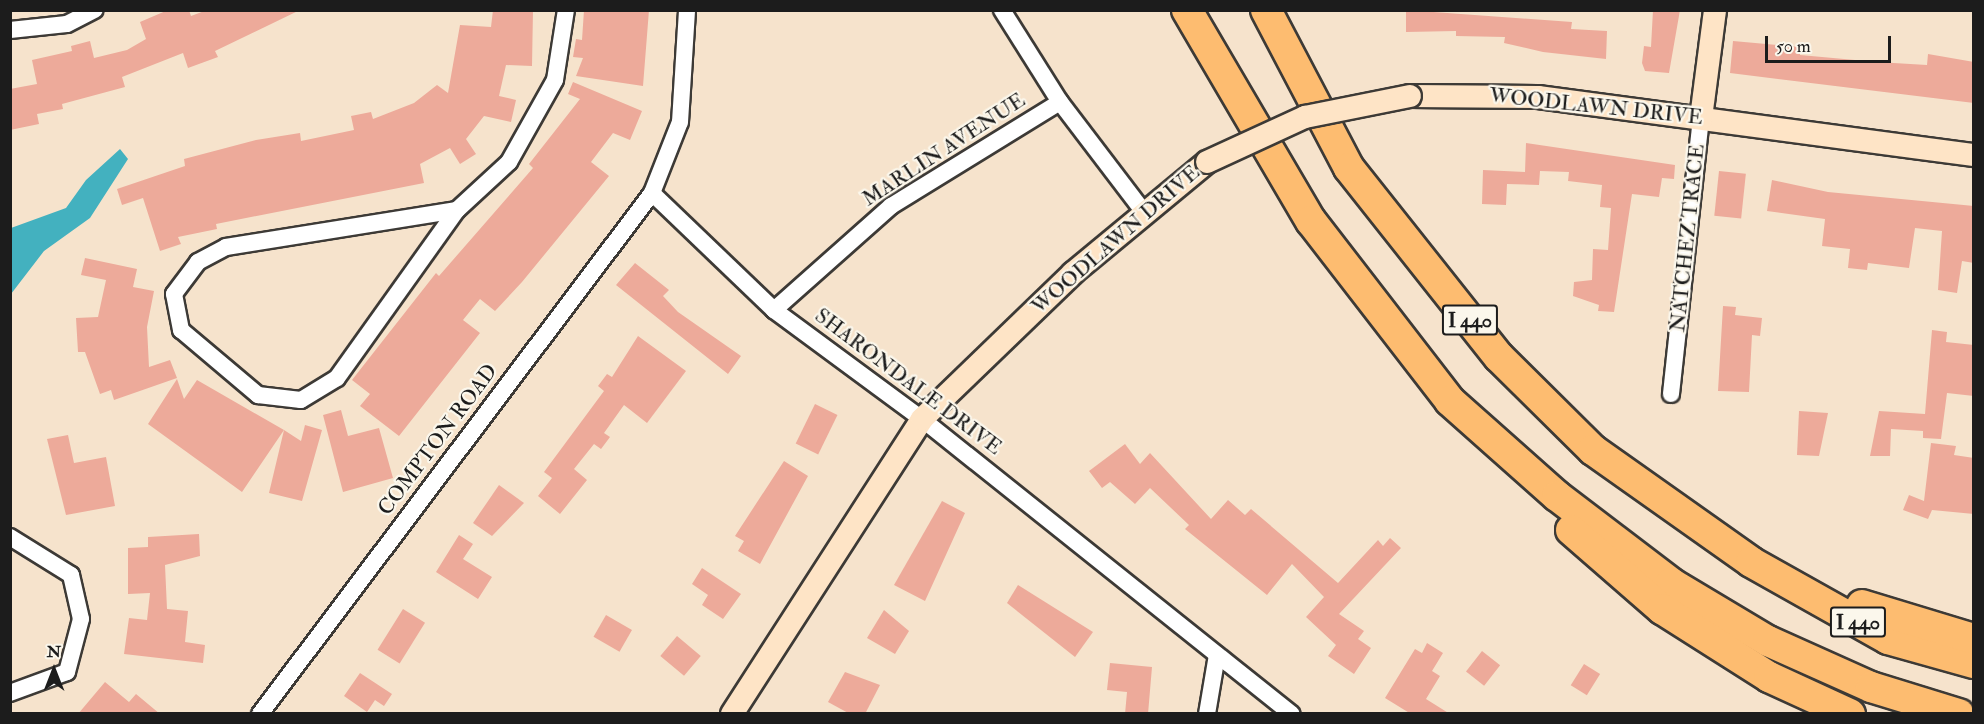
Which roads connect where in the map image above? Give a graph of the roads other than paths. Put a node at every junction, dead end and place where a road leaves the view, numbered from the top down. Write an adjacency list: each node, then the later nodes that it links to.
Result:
1 (95, 10): 8 (street)
2 (566, 10): 13 (street)
3 (687, 10): 12 (street)
4 (1002, 10): 9 (street)
5 (1187, 10): 17 (highway, I 440)
6 (1266, 10): 20 (highway, I 440)
7 (1715, 10): 10 (main road, NATCHEZ TRACE)
8 (10, 30)
9 (1060, 102): 14 (street); 15 (street, MARLIN AVENUE)
10 (1701, 118): 11 (main road, WOODLAWN DRIVE); 14 (main road, WOODLAWN DRIVE, bridge); 16 (street, NATCHEZ TRACE)
11 (1974, 155)
12 (652, 193): 15 (street, SHARONDALE DRIVE); 25 (street, COMPTON ROAD)
13 (457, 210): 13 (street)
14 (1143, 211): 18 (main road, WOODLAWN DRIVE)
15 (774, 309): 18 (street, SHARONDALE DRIVE)
16 (1671, 394)
17 (1450, 401): 29 (highway); 30 (highway, I 440)
18 (922, 419): 22 (street, SHARONDALE DRIVE); 26 (main road, WOODLAWN DRIVE)
19 (10, 537): 24 (street)
20 (1751, 562): 21 (highway); 23 (highway, I 440)
21 (1974, 639)
22 (1217, 655): 27 (street); 28 (street, SHARONDALE DRIVE)
23 (1974, 663)
24 (10, 693)
25 (260, 714)
26 (732, 714)
27 (1207, 714)
28 (1292, 714)
29 (1850, 714)
30 (1959, 714)

